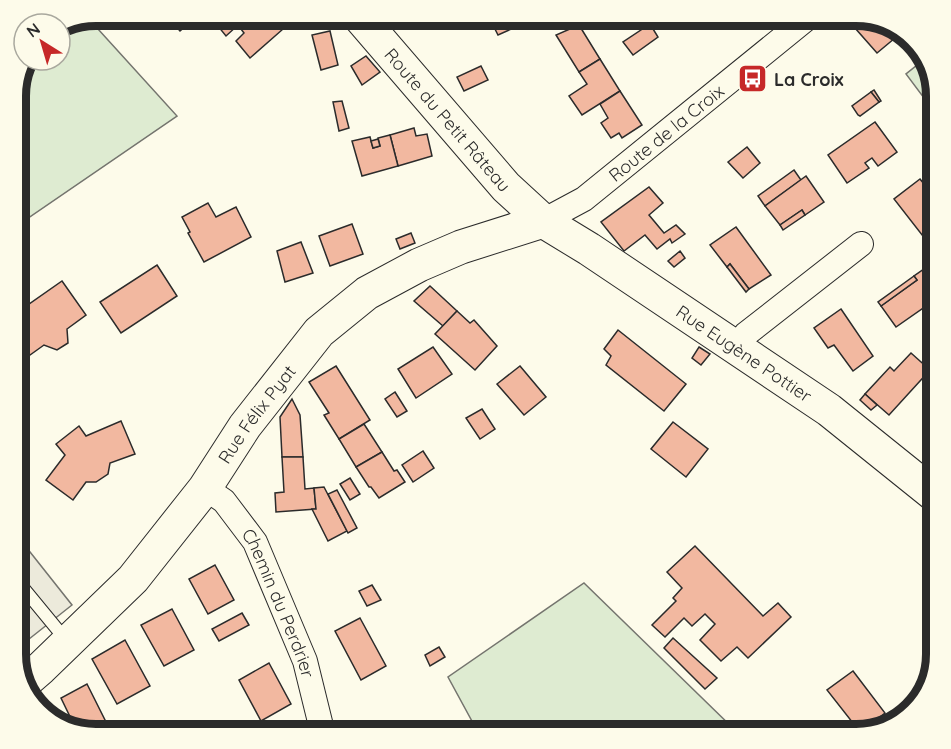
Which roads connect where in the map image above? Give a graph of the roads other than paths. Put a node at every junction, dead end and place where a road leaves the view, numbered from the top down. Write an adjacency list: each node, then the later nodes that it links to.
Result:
1 (367, 25): 3 (street, Route du Petit Râteau)
2 (799, 25): 3 (street, Route de la Croix)
3 (543, 221): 5 (street, Rue Eugène Pottier); 6 (street, Rue Félix Pyat)
4 (861, 244): 5 (street)
5 (735, 347): 7 (street, Rue Eugène Pottier)
6 (205, 488): 9 (street, Rue Félix Pyat); 11 (street, Chemin du Perdrier)
7 (926, 488)
8 (26, 591): 9 (lane)
9 (69, 641): 10 (street, Rue Félix Pyat)
10 (30, 677)
11 (321, 724)

